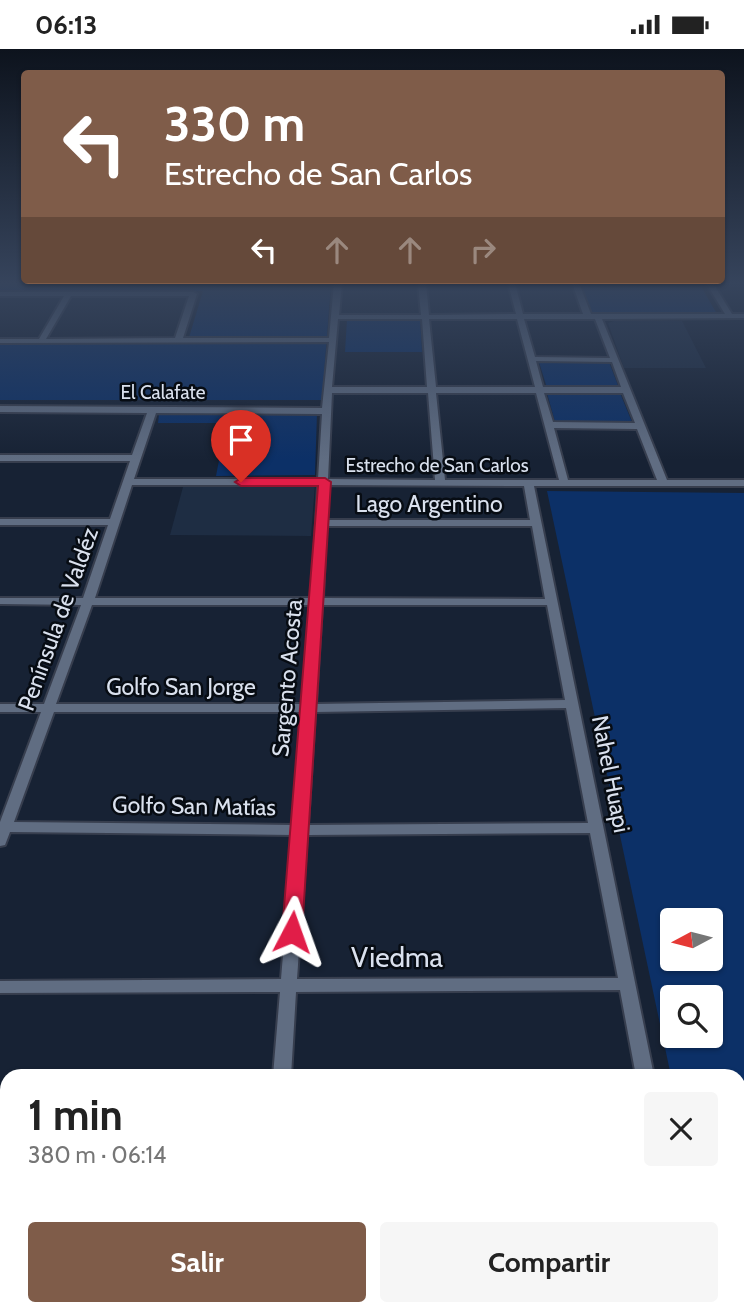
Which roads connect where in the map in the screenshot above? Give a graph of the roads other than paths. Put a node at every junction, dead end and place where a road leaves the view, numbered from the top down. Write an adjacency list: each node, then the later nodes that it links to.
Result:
1 (334, 342): 7 (street, Sargento Acosta)
2 (427, 342): 8 (street)
3 (527, 342): 5 (street)
4 (608, 342): 6 (street)
5 (531, 359): 6 (street); 9 (street)
6 (615, 360): 10 (street)
7 (329, 390): 8 (street); 13 (street, Sargento Acosta)
8 (432, 390): 9 (street); 20 (street)
9 (539, 390): 10 (street); 14 (street)
10 (627, 390): 15 (street)
11 (0, 409): 12 (street, El Calafate)
12 (152, 410): 13 (street, El Calafate); 17 (street, Península de Valdéz)
13 (326, 411): 19 (street, Sargento Acosta)
14 (549, 425): 15 (street); 22 (street)
15 (641, 426): 23 (street)
16 (0, 458): 17 (street)
17 (137, 458): 18 (street, Península de Valdéz)
18 (129, 482): 19 (street, Estrecho de San Carlos); 26 (street, Península de Valdéz)
19 (325, 482): 20 (street, Estrecho de San Carlos); 27 (street, Sargento Acosta)
20 (440, 482): 21 (street, Estrecho de San Carlos)
21 (528, 482): 22 (street, Estrecho de San Carlos); 28 (street, Nahel Huapi)
22 (564, 482): 23 (street, Estrecho de San Carlos)
23 (663, 482): 24 (street, Estrecho de San Carlos)
24 (744, 483)
25 (0, 522): 26 (street)
26 (115, 522): 30 (street, Península de Valdéz)
27 (323, 523): 28 (street, Lago Argentino); 31 (street, Sargento Acosta)
28 (536, 523): 32 (street, Nahel Huapi)
29 (0, 601): 30 (street)
30 (88, 601): 31 (street); 35 (street, Península de Valdéz)
31 (317, 601): 32 (street); 36 (street, Sargento Acosta)
32 (552, 602): 33 (street, Nahel Huapi)
33 (571, 704): 36 (street, Golfo San Jorge); 37 (street, Nahel Huapi)
34 (0, 708): 35 (street, Golfo San Jorge)
35 (48, 708): 36 (street, Golfo San Jorge); 39 (street, Península de Valdéz)
36 (308, 708): 38 (street, Sargento Acosta)
37 (597, 828): 38 (street, Golfo San Matías); 40 (street, Nahel Huapi)
38 (300, 830): 39 (street, Golfo San Matías); 41 (street, Sargento Acosta)
39 (2, 832)
40 (626, 983): 41 (street, Viedma); 44 (street, Nahel Huapi)
41 (288, 984): 42 (street, Viedma); 43 (street, Sargento Acosta)
42 (0, 987)
43 (282, 1069)
44 (644, 1069)

